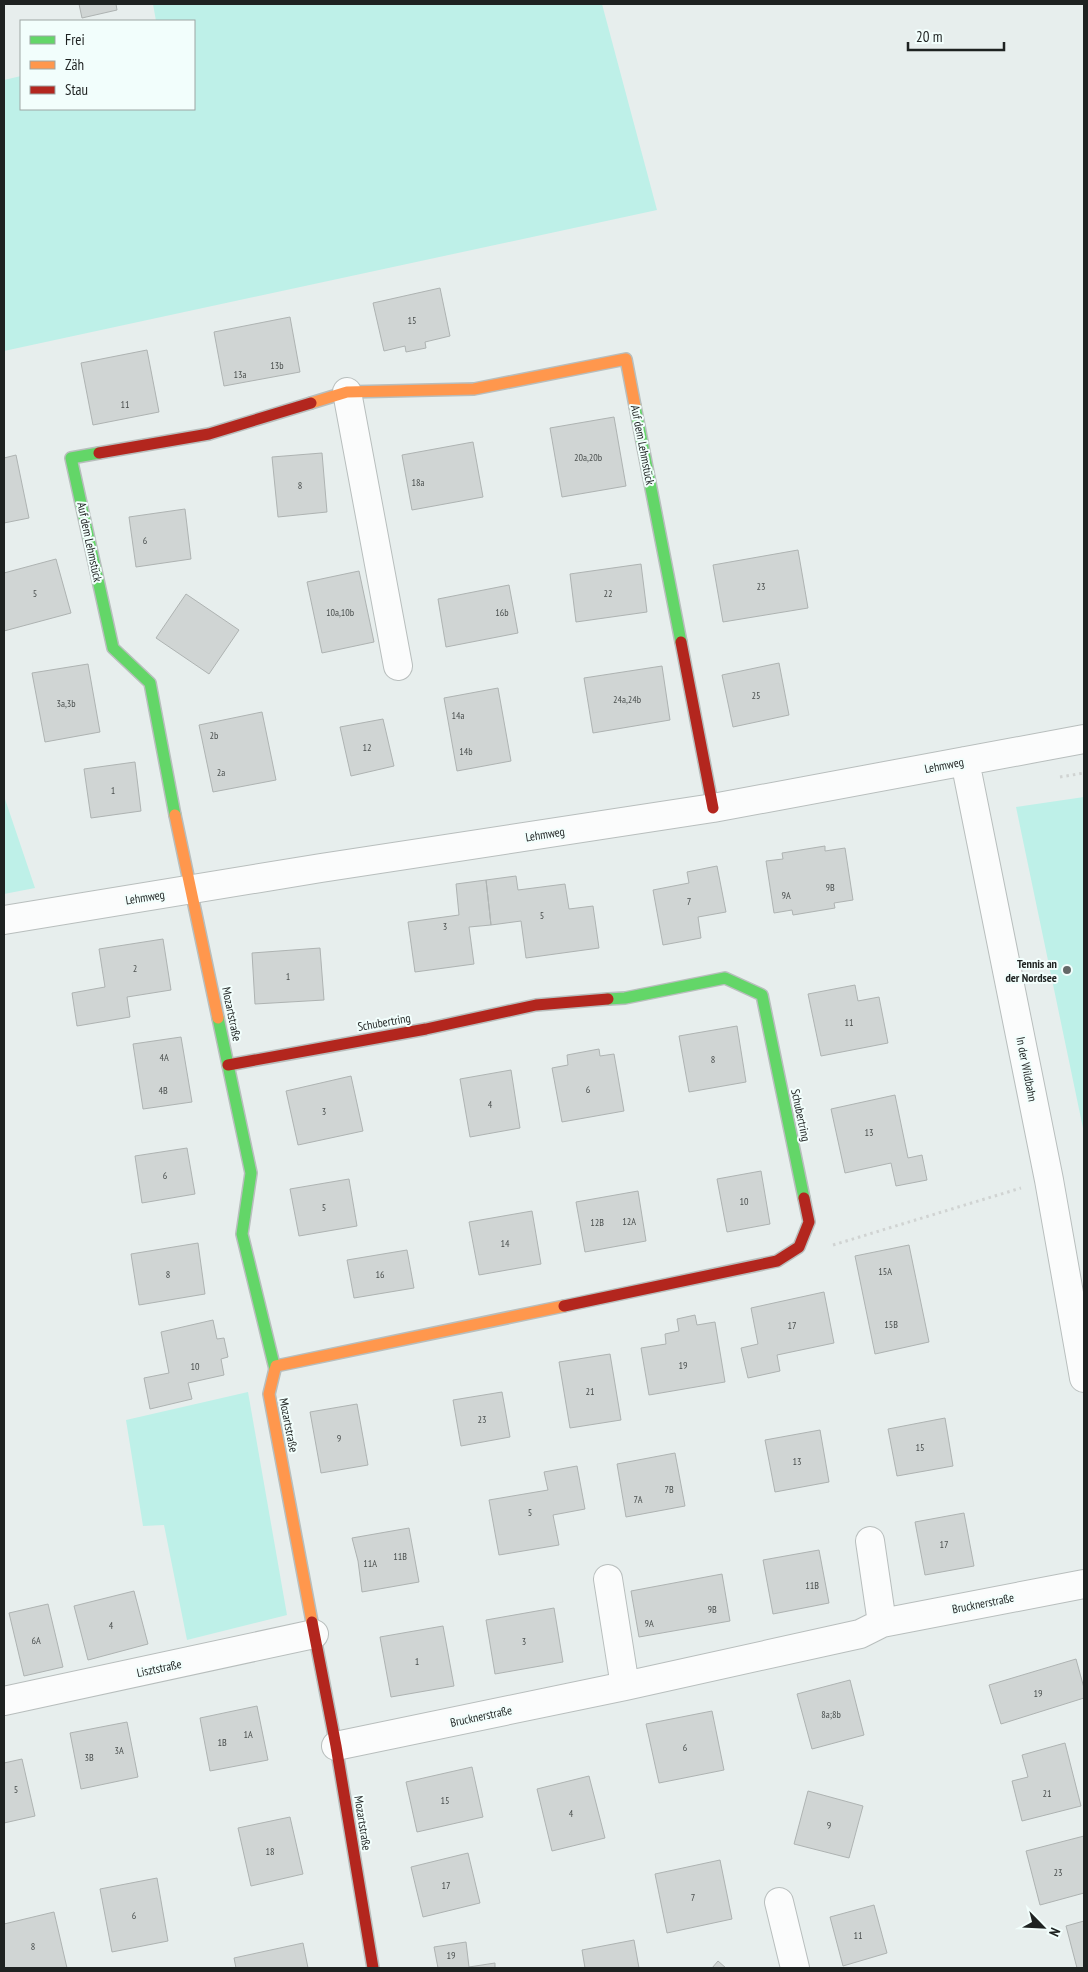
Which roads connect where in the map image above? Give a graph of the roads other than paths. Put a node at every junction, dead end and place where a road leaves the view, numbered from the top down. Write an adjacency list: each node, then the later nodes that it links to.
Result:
1 (347, 392): 2 (street); 5 (street, Auf dem Lehmstück); 6 (street, Auf dem Lehmstück)
2 (398, 666)
3 (1084, 739): 4 (street, Lehmweg)
4 (965, 761): 5 (street, Lehmweg); 10 (street, In der Wildbahn)
5 (713, 808): 6 (street, Lehmweg)
6 (190, 890): 7 (street, Lehmweg); 8 (street, Mozartstraße)
7 (4, 920)
8 (228, 1065): 9 (street, Mozartstraße); 9 (street, Schubertring)
9 (276, 1366): 15 (street, Mozartstraße)
10 (1084, 1378)
11 (870, 1541): 14 (street)
12 (608, 1579): 16 (street)
13 (1084, 1584): 14 (street, Brucknerstraße)
14 (882, 1623): 16 (street, Brucknerstraße)
15 (314, 1634): 17 (street, Lisztstraße); 18 (street, Mozartstraße)
16 (625, 1686): 18 (street, Brucknerstraße)
17 (4, 1702)
18 (336, 1746): 20 (street, Mozartstraße)
19 (779, 1902): 21 (street)
20 (373, 1968)
21 (795, 1968)

